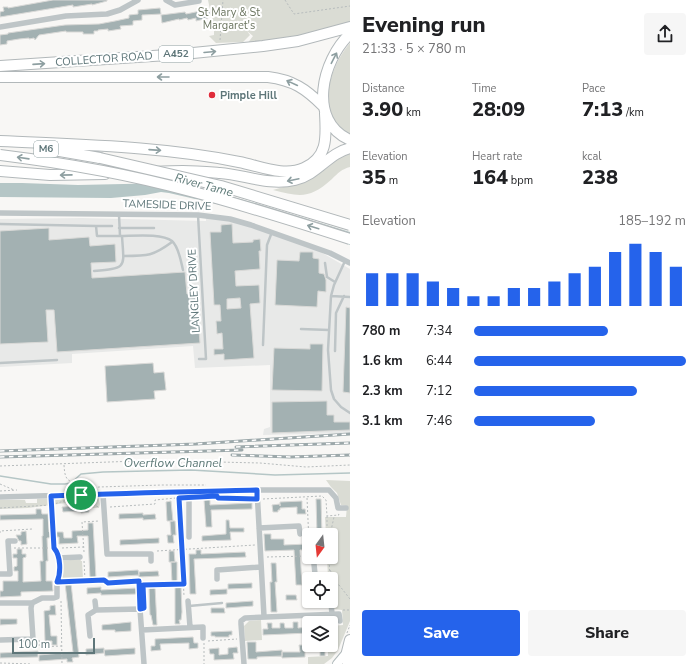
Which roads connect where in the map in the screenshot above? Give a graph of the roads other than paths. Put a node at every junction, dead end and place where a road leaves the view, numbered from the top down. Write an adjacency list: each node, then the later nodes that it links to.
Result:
1 (138, 0): 4 (street)
2 (166, 0): 3 (street)
3 (199, 1)
4 (0, 27)
5 (350, 27): 7 (highway, COLLECTOR ROAD / A452, one-way to 5)
6 (350, 34): 9 (highway, one-way to 6)
7 (0, 66)
8 (0, 78): 9 (highway, COLLECTOR ROAD / A452, one-way to 8)
9 (324, 109): 10 (highway, COLLECTOR ROAD); 11 (highway, one-way to 9)
10 (350, 140)
11 (0, 141)
12 (0, 145): 20 (highway, M6, bridge)
13 (350, 148): 15 (highway, one-way to 15)
14 (0, 155): 27 (highway, M6, one-way to 14, bridge)
15 (0, 171)
16 (0, 213): 17 (street, TAMESIDE DRIVE)
17 (119, 214): 18 (street, TAMESIDE DRIVE); 23 (lane)
18 (198, 215): 25 (street, TAMESIDE DRIVE); 43 (lane, LANGLEY DRIVE)
19 (0, 224): 21 (lane)
20 (350, 225)
21 (96, 226): 22 (lane); 26 (lane)
22 (112, 226)
23 (120, 228): 24 (lane); 26 (lane)
24 (154, 228)
25 (272, 232): 30 (street, TAMESIDE DRIVE); 40 (lane)
26 (121, 236): 28 (lane); 29 (lane)
27 (350, 239)
28 (172, 242): 29 (lane); 32 (lane)
29 (124, 256): 33 (lane)
30 (348, 262): 34 (lane)
31 (325, 263): 34 (lane)
32 (183, 270)
33 (94, 272)
34 (336, 282): 35 (lane)
35 (331, 296): 36 (lane); 39 (lane)
36 (344, 296): 37 (lane); 41 (lane)
37 (350, 296)
38 (301, 329): 39 (lane)
39 (329, 330): 45 (lane)
40 (263, 345)
41 (335, 351)
42 (57, 360): 44 (lane)
43 (199, 360)
44 (0, 363)
45 (350, 413)
46 (257, 490): 48 (street); 50 (street); 51 (street)
47 (103, 494): 48 (street); 49 (street); 56 (street)
48 (189, 495): 53 (street)
49 (0, 497)
50 (346, 508)
51 (259, 528): 52 (street); 58 (street)
52 (300, 534)
53 (189, 537)
54 (15, 541): 60 (street)
55 (83, 557): 63 (street)
56 (151, 561)
57 (314, 564): 59 (street)
58 (261, 567): 61 (street); 70 (street)
59 (315, 572)
60 (0, 574)
61 (217, 578)
62 (95, 601): 68 (street)
63 (32, 603): 65 (street); 76 (street)
64 (222, 603): 66 (lane)
65 (0, 604)
66 (189, 604): 72 (street)
67 (332, 608): 69 (street)
68 (96, 610): 73 (street); 74 (street)
69 (332, 614): 70 (street); 71 (street)
70 (264, 616): 80 (street)
71 (340, 620)
72 (190, 627): 73 (street); 75 (street)
73 (142, 630): 79 (street)
74 (90, 636)
75 (203, 638)
76 (0, 640)
77 (350, 640): 78 (highway)
78 (347, 652): 81 (street); 82 (highway)
79 (144, 664)
80 (244, 664)
81 (337, 664)
82 (348, 664)

